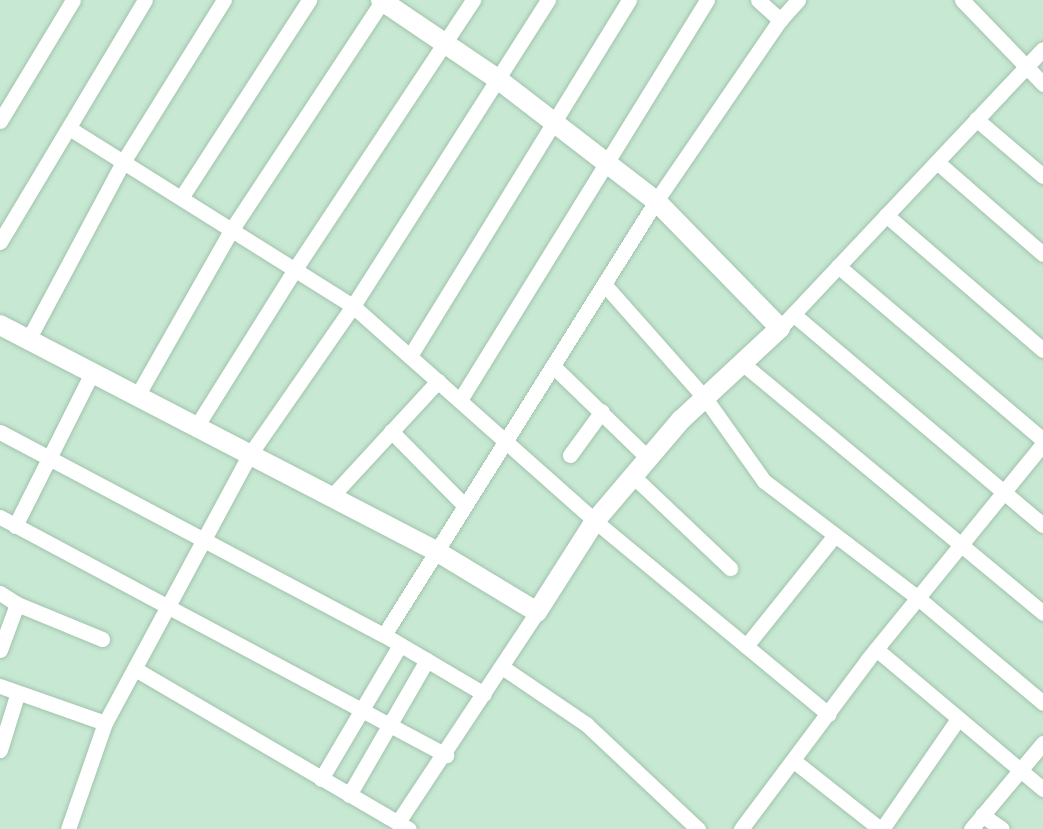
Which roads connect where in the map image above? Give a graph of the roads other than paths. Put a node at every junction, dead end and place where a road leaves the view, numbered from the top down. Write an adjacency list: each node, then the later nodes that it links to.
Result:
1 (73, 0): 20 (street)
2 (145, 0): 22 (street)
3 (224, 0): 23 (street)
4 (309, 0): 27 (street)
5 (382, 0): 14 (street); 30 (street)
6 (473, 0): 14 (street)
7 (548, 0): 17 (street)
8 (629, 0): 21 (street)
9 (707, 0): 25 (street)
10 (758, 0): 13 (street)
11 (798, 0): 13 (street)
12 (962, 0): 16 (street)
13 (780, 20): 28 (street)
14 (445, 44): 17 (street); 34 (street)
15 (1043, 49): 16 (street)
16 (1024, 68): 18 (street); 19 (street)
17 (496, 78): 21 (street); 36 (street)
18 (1043, 84)
19 (976, 119): 24 (street); 26 (street)
20 (0, 121)
21 (552, 122): 25 (street); 41 (street)
22 (69, 128): 23 (street); 31 (street)
23 (123, 162): 27 (street); 39 (street)
24 (937, 162): 29 (street); 32 (street)
25 (606, 163): 28 (street); 48 (street)
26 (1043, 176)
27 (181, 198): 30 (street)
28 (656, 201): 35 (street); 37 (street)
29 (886, 215): 33 (street); 40 (street)
30 (232, 230): 34 (street); 46 (street)
31 (0, 242)
32 (1043, 254)
33 (838, 266): 37 (street); 54 (street)
34 (295, 269): 36 (street); 50 (street)
35 (604, 284): 43 (street); 47 (street)
36 (353, 306): 41 (street); 55 (street)
37 (787, 321): 42 (street); 60 (street)
38 (0, 325): 39 (street)
39 (28, 340): 44 (street)
40 (1043, 350)
41 (410, 356): 45 (street)
42 (742, 363): 47 (street); 69 (street)
43 (553, 366): 49 (street); 53 (street)
44 (92, 372): 46 (street); 57 (street)
45 (438, 381): 48 (street); 51 (street)
46 (137, 396): 50 (street)
47 (705, 398): 58 (street); 67 (street)
48 (460, 400): 53 (street)
49 (602, 411): 56 (street); 58 (street)
50 (196, 427): 55 (street)
51 (391, 431): 61 (street); 62 (street)
52 (0, 432): 57 (street)
53 (506, 441): 62 (street); 64 (street)
54 (1043, 442): 60 (street)
55 (250, 454): 61 (street); 68 (street)
56 (570, 455)
57 (49, 458): 66 (street); 68 (street)
58 (648, 458): 59 (street)
59 (633, 476): 64 (street); 71 (street)
60 (1002, 491): 65 (street); 69 (street)
61 (331, 496): 70 (street)
62 (465, 506): 70 (street)
63 (0, 517): 66 (street)
64 (596, 521): 76 (street); 81 (street)
65 (1043, 525)
66 (15, 526): 75 (street)
67 (835, 535): 73 (street); 81 (street)
68 (204, 540): 75 (street); 78 (street)
69 (961, 543): 73 (street); 77 (street)
70 (436, 551): 76 (street); 78 (street)
71 (730, 568)
72 (0, 593): 74 (street)
73 (918, 598): 82 (street); 90 (street)
74 (17, 604): 79 (street); 83 (street)
75 (168, 608): 86 (street); 91 (street)
76 (537, 612): 85 (street)
77 (1043, 613)
78 (384, 635): 80 (street)
79 (102, 639)
80 (400, 645): 84 (street); 91 (street)
81 (746, 646): 92 (street)
82 (876, 649): 92 (street); 93 (street)
83 (0, 650)
84 (427, 660): 88 (street); 95 (street)
85 (502, 667): 88 (street); 107 (street)
86 (135, 669): 94 (street); 101 (street)
87 (0, 686): 89 (street)
88 (484, 694): 98 (street)
89 (17, 695): 94 (street); 97 (street)
90 (1043, 703)
91 (363, 711): 95 (street); 101 (street)
92 (828, 714): 99 (street)
93 (958, 719): 100 (street); 109 (street)
94 (105, 723): 106 (street)
95 (390, 725): 98 (street); 103 (street)
96 (1043, 743): 100 (street)
97 (0, 750)
98 (446, 755): 105 (street)
99 (794, 761): 108 (street); 109 (street)
100 (1019, 768): 102 (street); 104 (street)
101 (321, 778): 103 (street)
102 (1043, 789)
103 (349, 795): 105 (street)
104 (982, 814): 110 (street); 111 (street)
105 (403, 825)
106 (68, 829)
107 (698, 829)
108 (741, 829)
109 (881, 829)
110 (971, 829)
111 (1002, 829)

